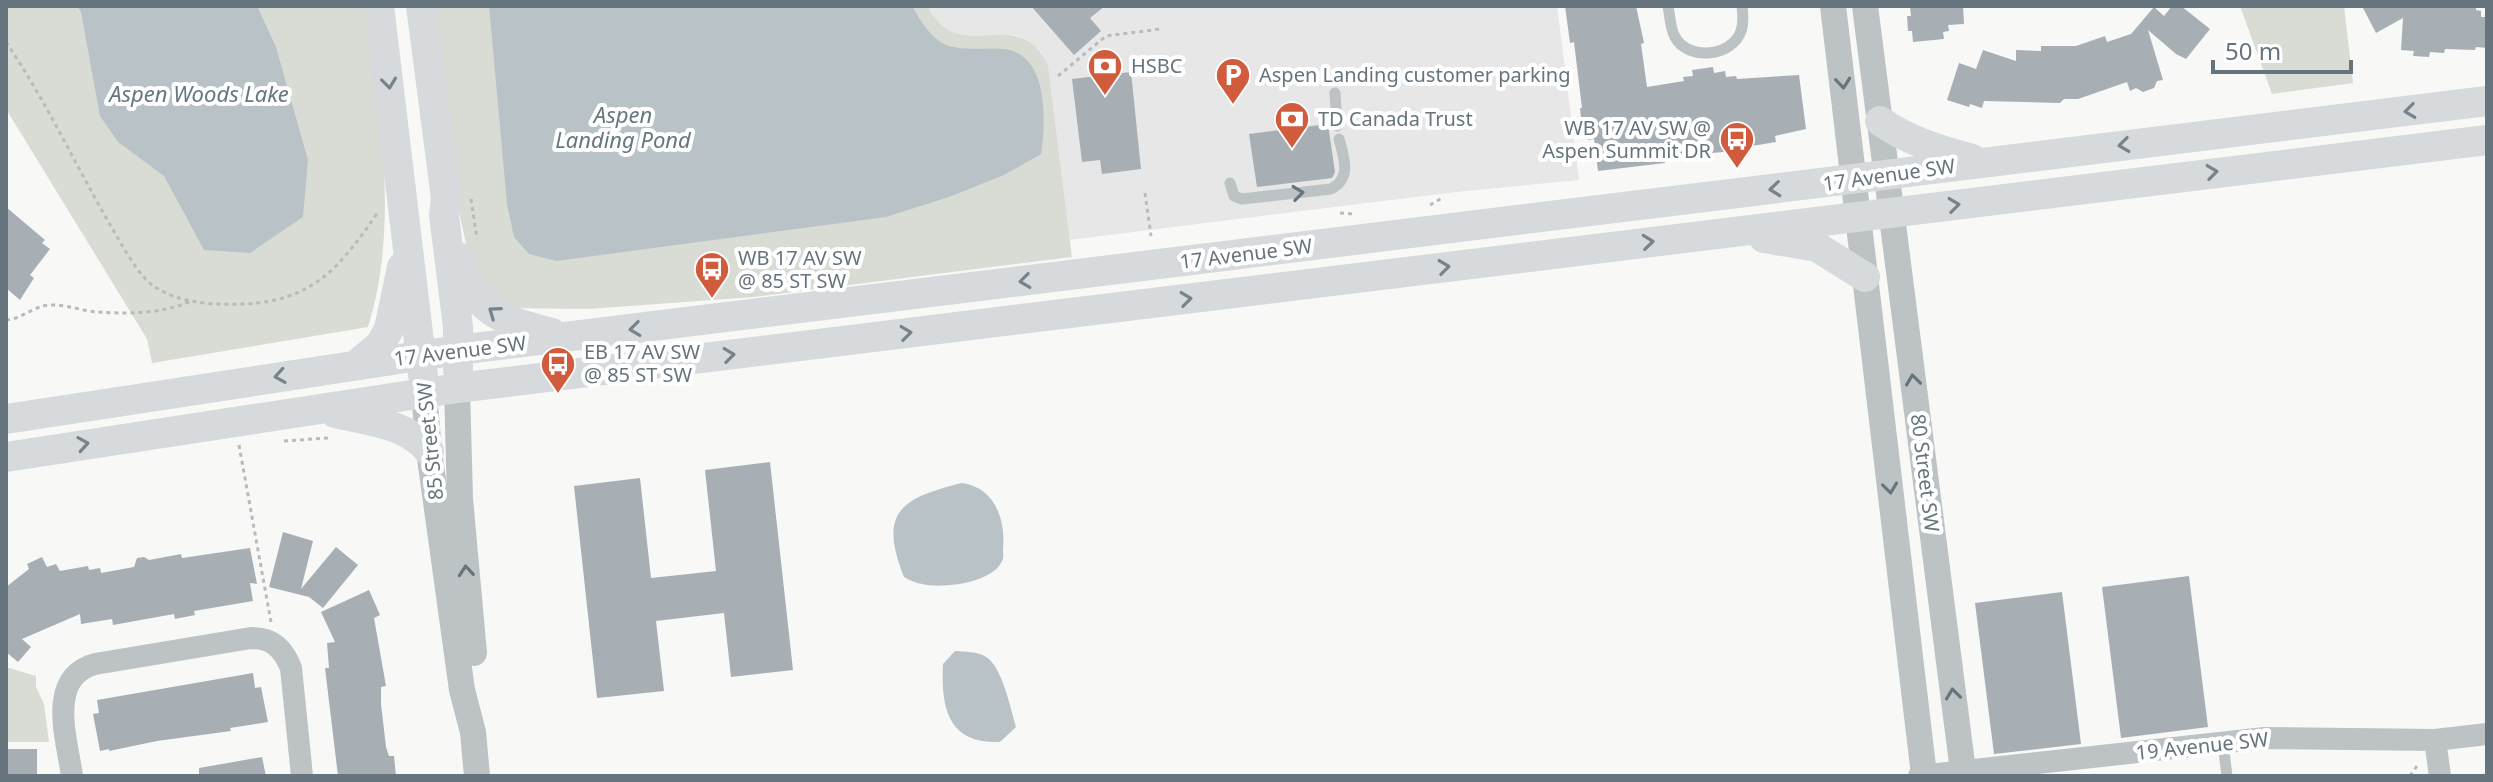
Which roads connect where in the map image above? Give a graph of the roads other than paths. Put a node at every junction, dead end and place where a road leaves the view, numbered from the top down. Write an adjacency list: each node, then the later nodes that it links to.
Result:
1 (379, 6): 25 (main road, 85 Street SW, one-way to 25)
2 (421, 6): 19 (main road, 85 Street SW)
3 (1668, 6): 4 (lane)
4 (1742, 6)
5 (1833, 6): 17 (street, 80 Street SW, one-way to 17)
6 (1865, 6): 9 (street, 80 Street SW)
7 (1335, 93): 10 (lane)
8 (2487, 101): 11 (main road, 17 Avenue SW, one-way to 11)
9 (1880, 121): 14 (main road); 16 (street, 80 Street SW)
10 (1337, 126)
11 (2278, 127): 14 (main road, 17 Avenue SW, one-way to 14); 15 (main road)
12 (1339, 139): 18 (lane, one-way to 12)
13 (2483, 141): 15 (main road, 17 Avenue SW)
14 (1985, 162): 16 (main road, 17 Avenue SW)
15 (2283, 164): 20 (main road, 17 Avenue SW, one-way to 15)
16 (1887, 175): 17 (main road, 17 Avenue SW); 20 (street, 80 Street SW)
17 (1853, 181): 21 (main road, 17 Avenue SW, one-way to 21); 22 (street, 80 Street SW)
18 (1230, 183)
19 (446, 198): 30 (main road, one-way to 19); 32 (main road, 85 Street SW)
20 (1892, 212): 22 (main road, 17 Avenue SW); 41 (street, 80 Street SW, one-way to 20)
21 (1566, 214): 24 (street); 26 (main road, 17 Avenue SW)
22 (1857, 216): 23 (main road, 17 Avenue SW); 27 (street, 80 Street SW)
23 (1734, 233): 24 (main road, 17 Avenue SW, one-way to 23); 27 (main road)
24 (1570, 251): 29 (main road, 17 Avenue SW, one-way to 24)
25 (407, 254): 33 (main road, 85 Street SW); 34 (main road)
26 (1103, 272): 28 (main road, 17 Avenue SW, one-way to 28); 29 (main road)
27 (1865, 277): 42 (street, 80 Street SW, one-way to 42)
28 (824, 306): 30 (main road, 17 Avenue SW, one-way to 30); 31 (main road)
29 (1108, 309): 31 (main road, 17 Avenue SW, one-way to 29)
30 (567, 337): 32 (main road, 17 Avenue SW)
31 (828, 343): 35 (main road, 17 Avenue SW, one-way to 31)
32 (458, 350): 33 (main road, 17 Avenue SW); 35 (main road, 85 Street SW)
33 (421, 355): 34 (main road, 17 Avenue SW); 36 (main road, 85 Street SW)
34 (357, 364): 38 (main road, 17 Avenue SW, one-way to 38)
35 (457, 388): 36 (main road, 17 Avenue SW); 43 (street, 85 Street SW, one-way to 35)
36 (424, 393): 37 (main road, 17 Avenue SW); 39 (street, 85 Street SW)
37 (317, 409): 39 (main road); 40 (main road, 17 Avenue SW, one-way to 37)
38 (6, 419)
39 (429, 451): 43 (street, 85 Street SW)
40 (6, 457)
41 (1935, 550): 42 (street); 47 (street, 80 Street SW, one-way to 41)
42 (1898, 556): 51 (street, 80 Street SW)
43 (473, 732): 50 (street, 85 Street SW)
44 (2487, 734): 45 (street, 19 Avenue SW)
45 (2435, 740): 46 (street, 19 Avenue SW); 53 (street)
46 (2223, 743): 47 (street, 19 Avenue SW); 52 (lane)
47 (1963, 771): 51 (street, 19 Avenue SW)
48 (72, 776): 49 (street)
49 (302, 776)
50 (477, 776)
51 (1921, 776)
52 (2227, 776)
53 (2440, 776)

